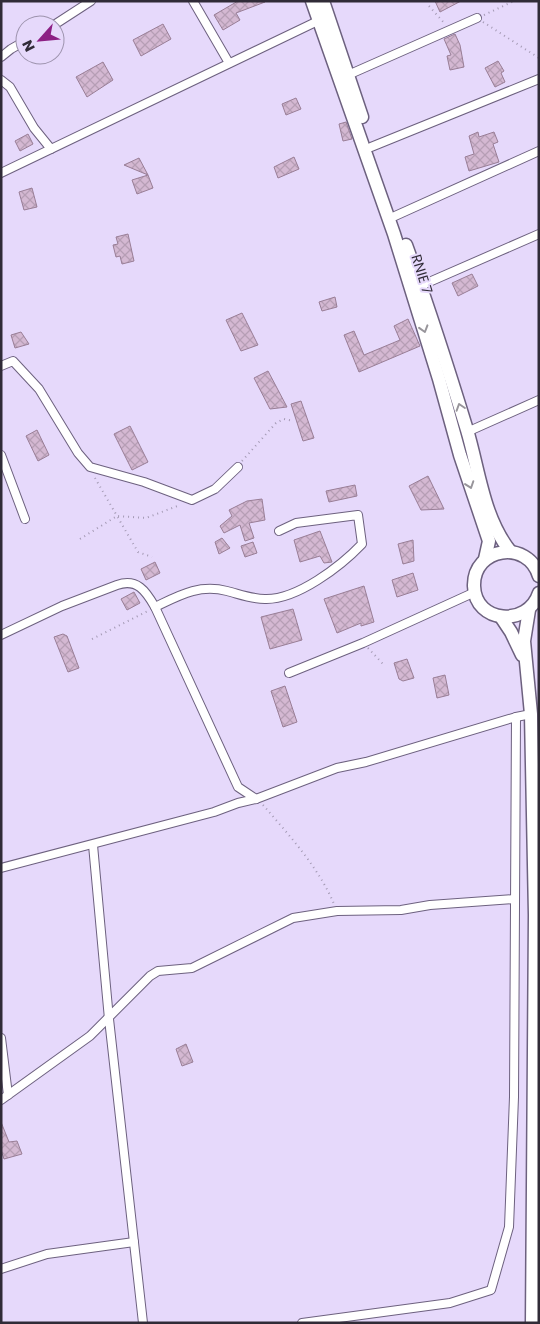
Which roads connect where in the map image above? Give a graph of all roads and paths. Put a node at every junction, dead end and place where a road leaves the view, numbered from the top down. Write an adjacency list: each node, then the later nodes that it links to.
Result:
1 (91, 1): 6 (street)
2 (193, 1): 12 (street)
3 (514, 1): 7 (path)
4 (429, 6): 8 (path)
5 (323, 7): 12 (street); 13 (main road, RNIE 7 / RNIE 7); 37 (main road, RNIE 7 / RNIE 7, one-way to 37)
6 (65, 18)
7 (477, 18): 8 (street); 11 (path)
8 (449, 30): 13 (street)
9 (15, 48): 10 (street)
10 (1, 57)
11 (539, 58)
12 (229, 63): 17 (street)
13 (348, 75): 16 (main road, RNIE 7 / RNIE 7)
14 (539, 79): 16 (street)
15 (1, 80): 17 (street)
16 (371, 147): 20 (main road, RNIE 7 / RNIE 7)
17 (51, 149): 19 (street)
18 (539, 151): 20 (street)
19 (1, 173)
20 (395, 216): 22 (main road, RNIE 7 / RNIE 7)
21 (539, 234): 22 (street)
22 (420, 286): 26 (main road, RNIE 7 / RNIE 7, one-way to 22)
23 (1, 366): 28 (street)
24 (539, 400): 26 (street)
25 (293, 420): 29 (path)
26 (468, 432): 35 (main road, RNIE 7 / RNIE 7)
27 (1, 455): 32 (street)
28 (90, 466): 30 (street); 31 (path)
29 (238, 467): 30 (street)
30 (192, 500): 31 (path)
31 (117, 516): 34 (path); 36 (path)
32 (24, 519)
33 (279, 531): 42 (street)
34 (80, 538)
35 (510, 551): 37 (main road); 38 (main road, RNIE 7)
36 (152, 557)
37 (485, 559): 40 (main road, RNIE 7)
38 (535, 562): 39 (main road, RNIE 7)
39 (539, 576)
40 (475, 592): 44 (main road); 47 (street)
41 (538, 596): 43 (main road)
42 (155, 607): 45 (street); 46 (path); 53 (street)
43 (528, 610): 44 (main road); 49 (main road)
44 (501, 617): 49 (main road)
45 (1, 635)
46 (92, 639)
47 (363, 643): 48 (path); 50 (street)
48 (382, 664)
49 (528, 672): 51 (main road)
50 (289, 673)
51 (531, 714): 52 (street); 58 (main road)
52 (516, 717): 53 (street); 56 (street)
53 (256, 799): 54 (street); 57 (path)
54 (93, 845): 55 (street); 59 (street)
55 (1, 868)
56 (515, 899): 57 (street); 66 (street)
57 (337, 911): 59 (street)
58 (537, 915): 67 (main road)
59 (109, 1019): 62 (street); 63 (street)
60 (1, 1038): 61 (street)
61 (4, 1076): 62 (street)
62 (5, 1098)
63 (134, 1242): 64 (street); 65 (street)
64 (1, 1269)
65 (143, 1323)
66 (302, 1323)
67 (532, 1323)

